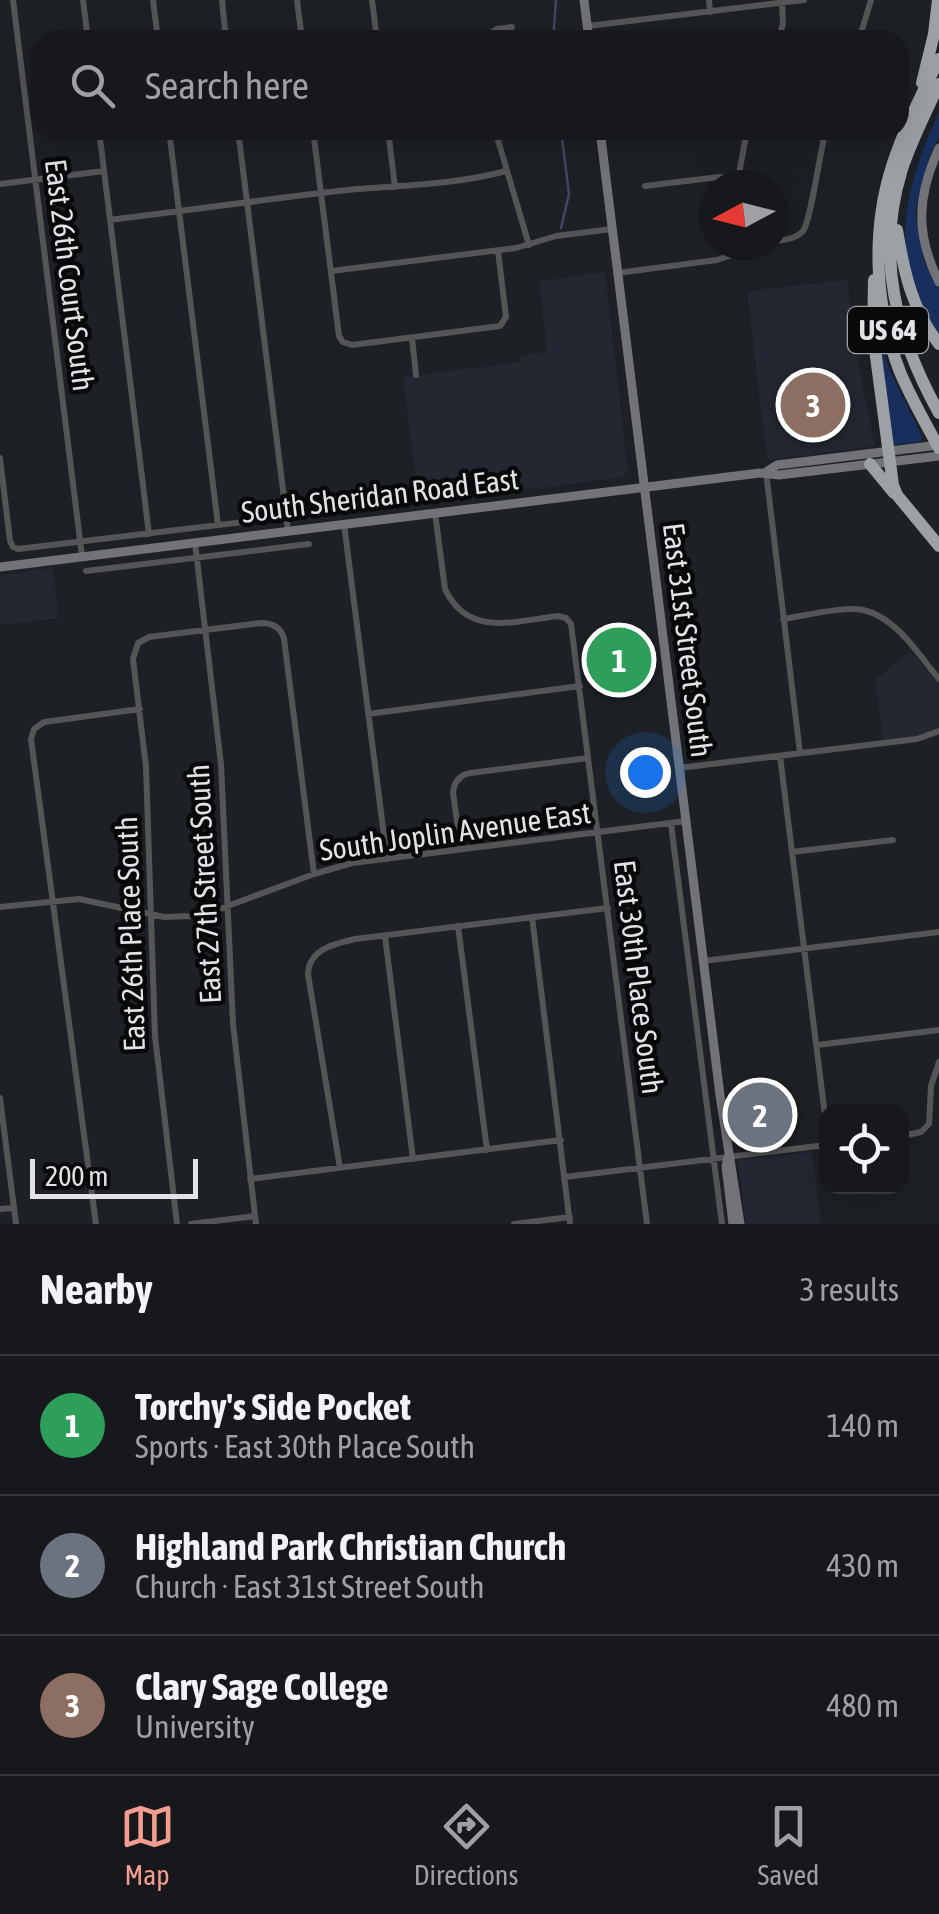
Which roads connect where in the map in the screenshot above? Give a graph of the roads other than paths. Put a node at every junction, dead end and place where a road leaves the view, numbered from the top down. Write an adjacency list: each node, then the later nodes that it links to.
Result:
1 (13, 0): 29 (street, East 26th Court South)
2 (83, 0): 16 (street)
3 (153, 0): 17 (street)
4 (222, 0): 18 (street)
5 (297, 0): 19 (street)
6 (372, 0): 20 (street)
7 (584, 0): 15 (main road)
8 (709, 0): 13 (street)
9 (804, 0): 12 (street)
10 (871, 0): 24 (street)
11 (938, 0): 27 (highway)
12 (782, 3): 13 (street); 23 (street)
13 (710, 12): 15 (street)
14 (512, 26): 21 (street)
15 (588, 26): 22 (main road)
16 (87, 30)
17 (157, 30)
18 (225, 30)
19 (301, 30)
20 (376, 30)
21 (496, 30)
22 (588, 30)
23 (780, 30)
24 (862, 30)
25 (939, 60): 27 (highway, US 64)
26 (938, 88): 52 (highway, US 64)
27 (917, 105): 28 (highway, US 64)
28 (909, 125)
29 (30, 133)
30 (31, 140): 46 (street, East 26th Court South)
31 (100, 140): 43 (street)
32 (170, 140): 53 (street)
33 (239, 140): 51 (street)
34 (315, 140): 50 (street)
35 (389, 140): 49 (street)
36 (498, 140): 44 (street)
37 (601, 140): 55 (main road, East 31st Street South)
38 (745, 140): 42 (street)
39 (823, 140): 57 (street)
40 (903, 140): 56 (highway, US 64)
41 (939, 148): 63 (main road)
42 (739, 170)
43 (104, 171): 46 (street); 54 (street)
44 (506, 171): 49 (street); 58 (street)
45 (699, 179): 48 (street)
46 (36, 180): 47 (street); 82 (street, East 26th Court South)
47 (0, 184)
48 (645, 186)
49 (396, 187): 50 (street)
50 (322, 194): 51 (street); 61 (street)
51 (247, 203): 53 (street); 77 (street)
52 (894, 208): 65 (highway); 67 (highway, US 64)
53 (179, 212): 54 (street); 79 (street)
54 (110, 220): 81 (street)
55 (612, 229): 58 (street); 62 (main road, East 31st Street South)
56 (880, 230): 68 (highway, US 64); 70 (highway)
57 (789, 238)
58 (529, 246): 59 (street)
59 (498, 251): 61 (street); 64 (street)
60 (713, 260): 62 (street)
61 (331, 271): 64 (street)
62 (618, 273): 74 (main road, East 31st Street South)
63 (939, 282)
64 (412, 338): 66 (street)
65 (939, 344)
66 (416, 375)
67 (939, 414)
68 (939, 446): 70 (main road, South Sheridan Road East)
69 (939, 456): 70 (main road, South Sheridan Road East)
70 (889, 457): 72 (main road, South Sheridan Road East); 73 (main road, South Sheridan Road East); 75 (highway)
71 (0, 458): 82 (street, South Sheridan Road East)
72 (870, 464): 73 (main road, South Sheridan Road East); 75 (highway)
73 (766, 472): 74 (main road, South Sheridan Road East); 90 (street)
74 (644, 487): 76 (main road, South Sheridan Road East); 100 (main road, East 31st Street South)
75 (897, 495): 85 (highway)
76 (435, 513): 78 (main road, South Sheridan Road East); 93 (street, East 30th Place South)
77 (286, 517): 79 (street, South Sheridan Road East); 80 (street)
78 (344, 524): 80 (main road, South Sheridan Road East); 95 (street)
79 (218, 526): 81 (street, South Sheridan Road East)
80 (288, 530): 83 (main road, South Sheridan Road East)
81 (149, 534): 82 (street, South Sheridan Road East)
82 (80, 542): 86 (street, East 26th Court South)
83 (195, 542): 86 (main road, South Sheridan Road East); 87 (street, East 27th Street South)
84 (309, 544): 87 (street, South Sheridan Road East)
85 (939, 546)
86 (82, 556): 88 (main road, South Sheridan Road East)
87 (197, 557): 89 (street, South Sheridan Road East); 91 (street, East 27th Street South)
88 (0, 566)
89 (86, 571)
90 (783, 619): 92 (street); 97 (street)
91 (206, 630): 94 (street, East 26th Place South); 108 (street); 110 (street, East 27th Street South)
92 (939, 679)
93 (580, 686): 95 (street); 99 (street, East 30th Place South)
94 (140, 710): 109 (street); 113 (street, East 26th Place South)
95 (368, 714): 107 (street)
96 (939, 731): 97 (street)
97 (800, 754): 98 (street)
98 (780, 756): 100 (street); 106 (street)
99 (588, 758): 103 (street, East 30th Place South); 105 (street)
100 (679, 768): 101 (main road, East 31st Street South)
101 (686, 822): 102 (street, South Joplin Avenue East); 119 (main road, East 31st Street South)
102 (671, 823): 103 (street, South Joplin Avenue East); 130 (street)
103 (598, 832): 105 (street, South Joplin Avenue East); 112 (street, East 30th Place South)
104 (892, 840): 106 (street)
105 (461, 850): 107 (street, South Joplin Avenue East)
106 (792, 852): 118 (street)
107 (387, 859): 108 (street, South Joplin Avenue East)
108 (314, 874): 110 (street, South Joplin Avenue East)
109 (51, 900): 111 (street, South Joplin Avenue East); 113 (street, South Joplin Avenue East); 141 (street)
110 (227, 906): 113 (street, South Joplin Avenue East); 135 (street, East 27th Street South)
111 (0, 907)
112 (608, 908): 114 (street); 133 (street, East 30th Place South)
113 (150, 914): 142 (street, East 26th Place South)
114 (532, 917): 115 (street); 126 (street)
115 (458, 926): 117 (street); 128 (street)
116 (939, 932): 118 (street)
117 (385, 936): 131 (street); 132 (street)
118 (805, 949): 119 (street); 121 (street)
119 (704, 961): 129 (main road, East 31st Street South)
120 (939, 1030): 121 (street)
121 (817, 1045): 124 (street)
122 (939, 1062): 125 (street)
123 (0, 1098): 136 (street)
124 (824, 1104)
125 (909, 1135)
126 (560, 1140): 128 (street); 134 (street)
127 (819, 1147): 129 (street)
128 (487, 1150): 131 (street)
129 (728, 1157): 130 (street); 147 (main road, East 31st Street South)
130 (714, 1158): 133 (street); 146 (street)
131 (413, 1159): 132 (street)
132 (340, 1168): 135 (street)
133 (640, 1169): 134 (street); 145 (street, East 30th Place South)
134 (565, 1177): 139 (street)
135 (250, 1179): 138 (street, East 27th Street South)
136 (14, 1208): 137 (street); 140 (street)
137 (0, 1210)
138 (256, 1220): 143 (street)
139 (570, 1220): 144 (street)
140 (16, 1224)
141 (96, 1224)
142 (177, 1224)
143 (191, 1224)
144 (514, 1224)
145 (648, 1224)
146 (722, 1224)
147 (736, 1224)

